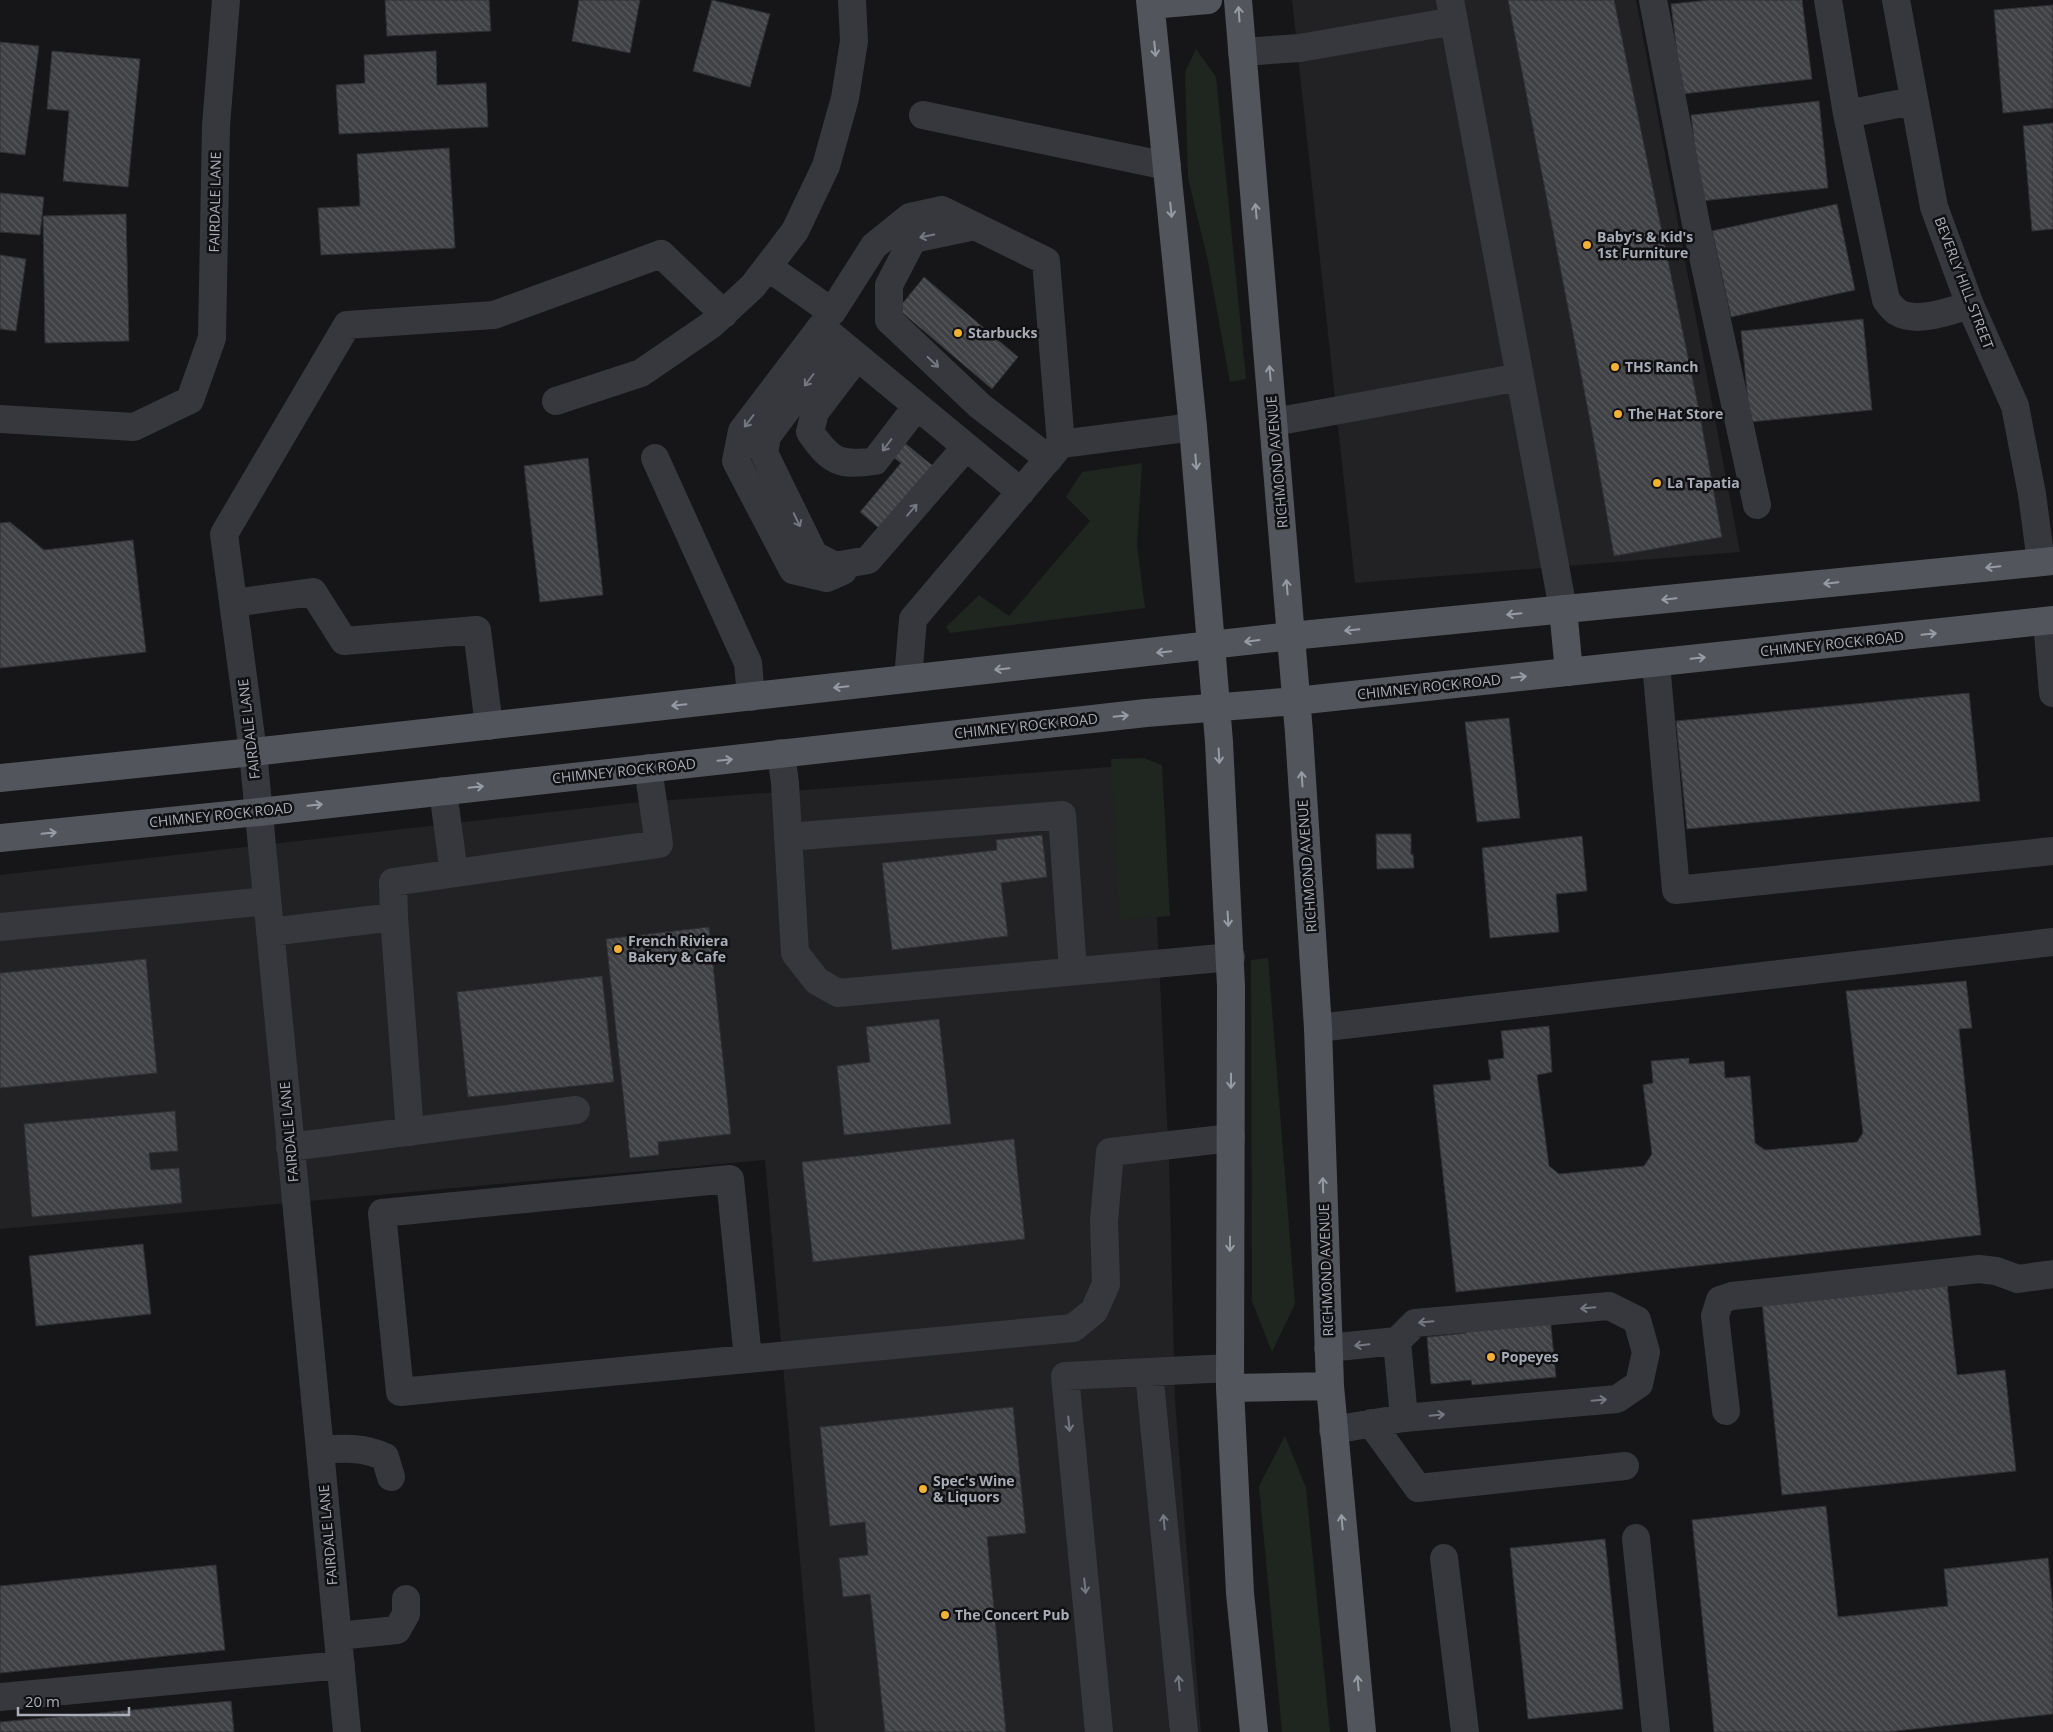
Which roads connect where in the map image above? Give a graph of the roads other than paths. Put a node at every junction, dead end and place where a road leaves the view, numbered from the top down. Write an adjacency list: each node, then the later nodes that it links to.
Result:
1 (226, 0): 23 (street, FAIRDALE LANE)
2 (852, 0): 16 (street)
3 (1208, 0): 8 (main road)
4 (1238, 0): 10 (main road, RICHMOND AVENUE, one-way to 4)
5 (1653, 0): 30 (street)
6 (1828, 0): 12 (street)
7 (1896, 0): 11 (street, BEVERLY HILL STREET)
8 (1151, 3): 14 (main road, one-way to 14)
9 (1452, 10): 10 (street); 20 (street)
10 (1242, 52): 24 (main road, RICHMOND AVENUE, one-way to 10)
11 (1913, 102): 12 (street); 17 (street, BEVERLY HILL STREET)
12 (1848, 114): 17 (street)
13 (923, 115): 14 (street)
14 (1167, 166): 25 (main road, one-way to 25)
15 (975, 226): 19 (street); 27 (street); 27 (street, one-way to 27)
16 (768, 267): 18 (street); 19 (street)
17 (1970, 305): 31 (street, BEVERLY HILL STREET)
18 (724, 314): 21 (street); 32 (street, FAIRDALE LANE)
19 (837, 334): 22 (street); 22 (street, one-way to 19); 26 (street, one-way to 26)
20 (1520, 377): 24 (street); 33 (street)
21 (556, 401)
22 (917, 406): 26 (street)
23 (0, 419)
24 (1274, 422): 35 (main road, RICHMOND AVENUE, one-way to 24)
25 (1194, 427): 27 (street); 36 (main road, one-way to 36)
26 (966, 447): 29 (street)
27 (1055, 451): 29 (street)
28 (655, 458): 41 (street)
29 (1021, 492): 39 (street)
30 (1757, 505)
31 (2047, 562): 33 (main road, one-way to 33)
32 (234, 603): 44 (street); 45 (street, FAIRDALE LANE)
33 (1562, 609): 35 (main road, one-way to 35); 38 (main road)
34 (2051, 618): 37 (main road, CHIMNEY ROCK ROAD, one-way to 34); 40 (street)
35 (1291, 636): 36 (main road, one-way to 36); 42 (main road, RICHMOND AVENUE)
36 (1212, 646): 39 (main road, one-way to 39); 43 (main road)
37 (1656, 663): 38 (main road, CHIMNEY ROCK ROAD); 53 (street)
38 (1569, 672): 42 (main road, CHIMNEY ROCK ROAD, one-way to 38)
39 (908, 679): 41 (main road, one-way to 41)
40 (2053, 693)
41 (752, 697): 44 (main road, one-way to 44)
42 (1296, 701): 43 (main road, CHIMNEY ROCK ROAD); 62 (main road, RICHMOND AVENUE, one-way to 42)
43 (1216, 708): 46 (main road, CHIMNEY ROCK ROAD, one-way to 43); 60 (main road, one-way to 60)
44 (489, 726): 45 (main road)
45 (253, 752): 48 (main road); 50 (street, FAIRDALE LANE)
46 (781, 753): 47 (main road, CHIMNEY ROCK ROAD, one-way to 46); 51 (street)
47 (648, 768): 49 (main road, CHIMNEY ROCK ROAD, one-way to 47); 54 (street)
48 (0, 778)
49 (443, 791): 50 (main road, CHIMNEY ROCK ROAD, one-way to 49); 54 (street)
50 (259, 812): 52 (main road, CHIMNEY ROCK ROAD, one-way to 50); 55 (street, FAIRDALE LANE)
51 (788, 837): 61 (street); 61 (street)
52 (0, 838)
53 (2053, 851)
54 (454, 873): 56 (street)
55 (267, 902): 57 (street); 58 (street, FAIRDALE LANE)
56 (394, 917): 58 (street); 64 (street)
57 (0, 927)
58 (270, 932): 66 (street, FAIRDALE LANE)
59 (2053, 942): 62 (street)
60 (1230, 957): 61 (street); 65 (main road, one-way to 65)
61 (1073, 971)
62 (1318, 1028): 69 (main road, RICHMOND AVENUE, one-way to 62)
63 (576, 1110): 64 (street)
64 (410, 1132): 66 (street)
65 (1231, 1138): 70 (street); 72 (main road, one-way to 72)
66 (290, 1147): 78 (street, FAIRDALE LANE)
67 (2053, 1274): 74 (street)
68 (1397, 1341): 69 (street, one-way to 69); 75 (street); 75 (street, one-way to 68)
69 (1328, 1348): 73 (main road, RICHMOND AVENUE)
70 (748, 1358): 70 (street)
71 (1149, 1372): 72 (street); 88 (street, one-way to 88); 89 (street, one-way to 71)
72 (1230, 1378): 73 (main road); 90 (main road)
73 (1330, 1386): 77 (main road, RICHMOND AVENUE)
74 (1726, 1411)
75 (1404, 1418): 76 (street)
76 (1371, 1423): 77 (street); 79 (street)
77 (1334, 1430): 91 (main road, RICHMOND AVENUE, one-way to 77)
78 (320, 1450): 80 (street); 84 (street, FAIRDALE LANE)
79 (1625, 1466)
80 (391, 1476)
81 (1636, 1538): 93 (street)
82 (1444, 1558): 92 (street)
83 (406, 1599): 84 (street)
84 (338, 1636): 85 (street, FAIRDALE LANE)
85 (341, 1666): 86 (street); 87 (street, FAIRDALE LANE)
86 (0, 1697)
87 (347, 1732)
88 (1099, 1732)
89 (1184, 1732)
90 (1254, 1732)
91 (1362, 1732)
92 (1465, 1732)
93 (1656, 1732)

